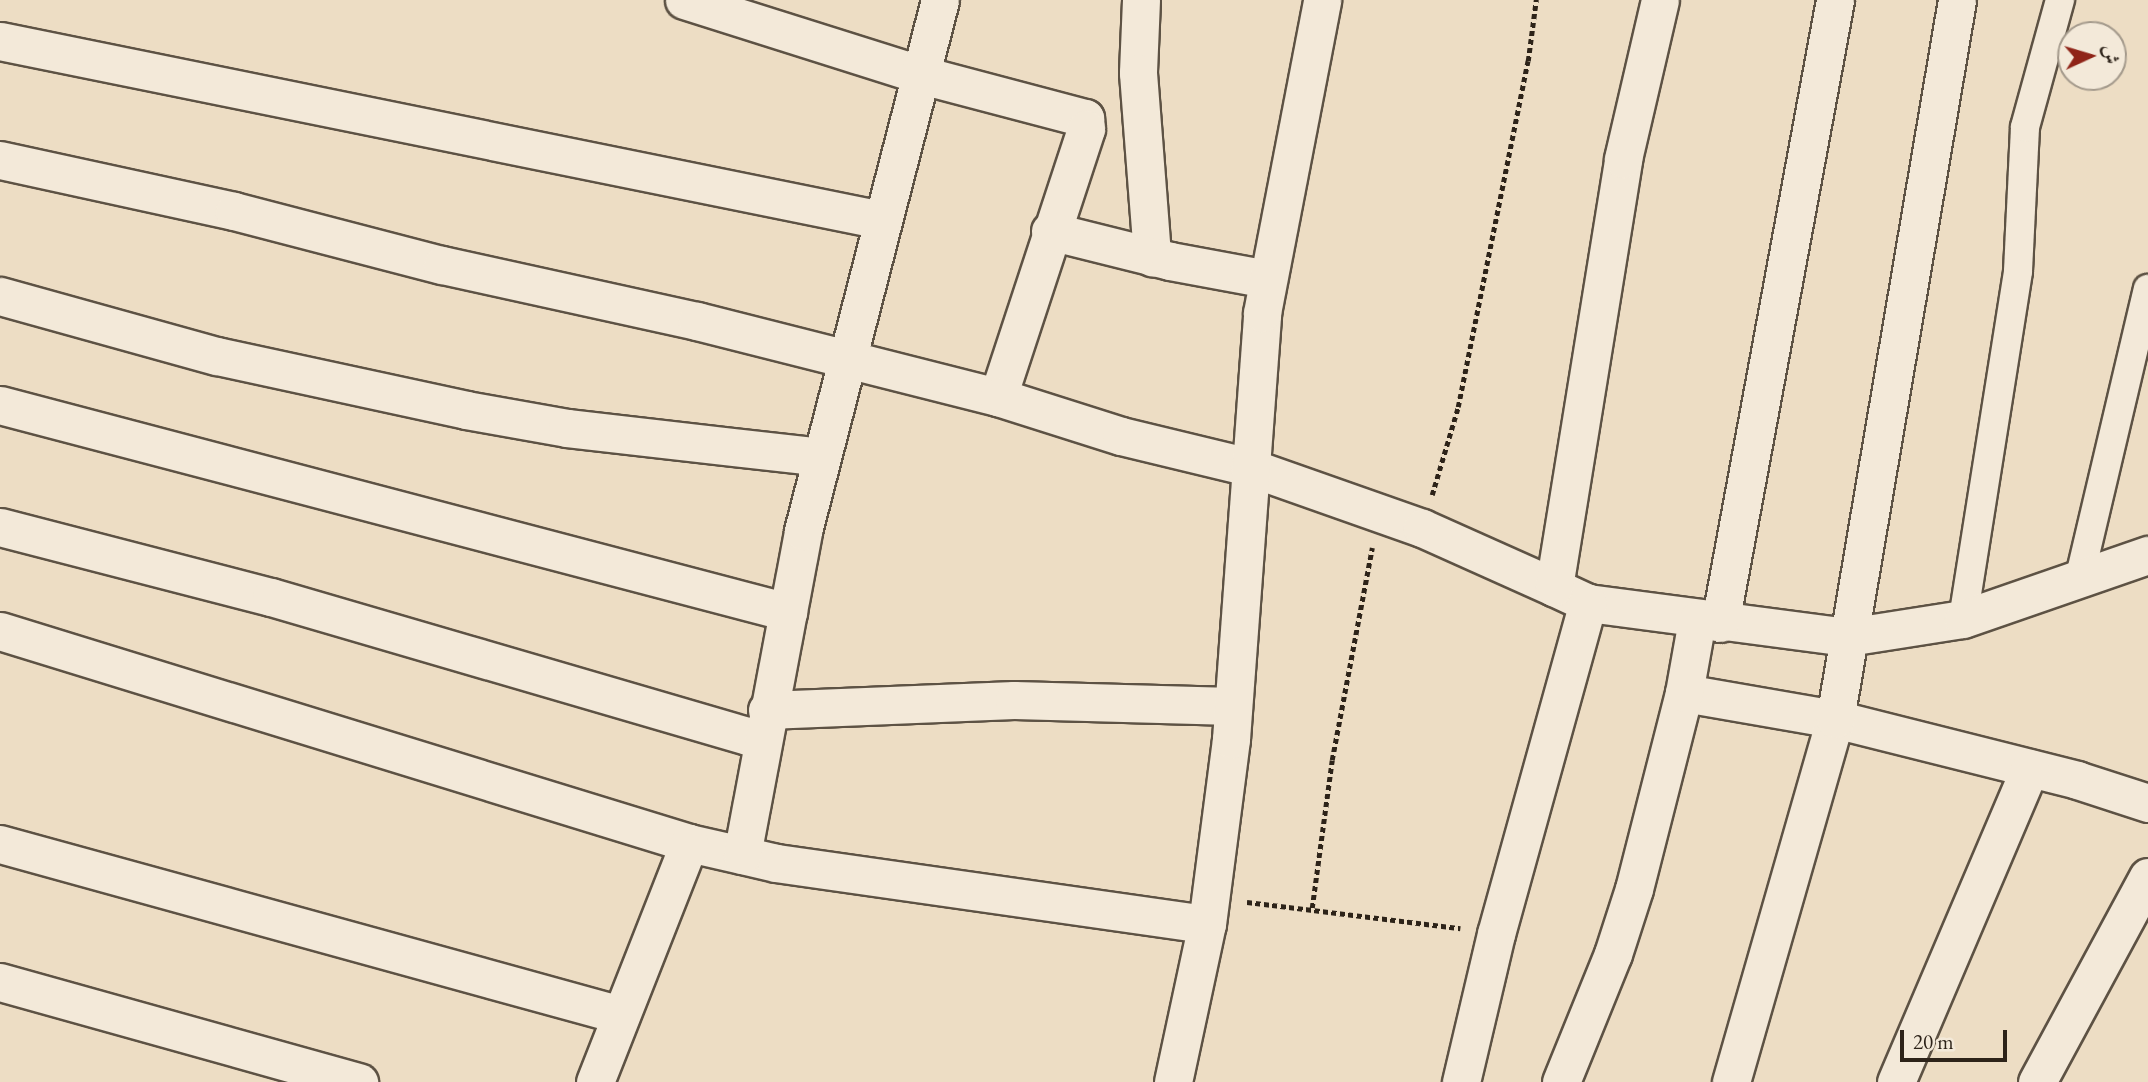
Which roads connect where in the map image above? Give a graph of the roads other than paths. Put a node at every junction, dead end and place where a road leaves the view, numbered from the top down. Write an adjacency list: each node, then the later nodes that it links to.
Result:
1 (684, 0): 10 (street)
2 (940, 0): 10 (street)
3 (1141, 0): 14 (street)
4 (1322, 0): 15 (street)
5 (1660, 0): 26 (street)
6 (1835, 0): 30 (street)
7 (1956, 0): 32 (street)
8 (2060, 0): 29 (street)
9 (0, 41): 12 (street)
10 (918, 74): 12 (street); 13 (street)
11 (0, 160): 18 (street)
12 (881, 220): 18 (street)
13 (1050, 231): 14 (street); 19 (street)
14 (1152, 257): 15 (street)
15 (1267, 279): 22 (street)
16 (2148, 289): 25 (street)
17 (0, 296): 21 (street)
18 (845, 362): 19 (street); 21 (street)
19 (998, 397): 22 (street)
20 (0, 405): 28 (street)
21 (821, 457): 28 (street)
22 (1250, 467): 26 (street); 34 (street)
23 (0, 527): 36 (street)
24 (2148, 555): 25 (street)
25 (2080, 576): 29 (street)
26 (1554, 587): 27 (street)
27 (1588, 603): 30 (street); 49 (street)
28 (788, 612): 36 (street)
29 (1963, 619): 32 (street)
30 (1709, 621): 32 (street); 33 (street)
31 (0, 631): 39 (street)
32 (1849, 638): 35 (street)
33 (1684, 693): 35 (street); 50 (street)
34 (1233, 706): 36 (street); 43 (street)
35 (1835, 719): 37 (street); 51 (street)
36 (764, 725): 41 (street)
37 (2030, 768): 38 (street); 52 (street)
38 (2148, 803)
39 (689, 843): 41 (street); 45 (street)
40 (0, 844): 45 (street)
41 (742, 855): 43 (street)
42 (2148, 877): 53 (street)
43 (1208, 911): 48 (street)
44 (0, 982): 46 (street)
45 (621, 1015): 47 (street)
46 (359, 1082)
47 (595, 1082)
48 (1173, 1082)
49 (1461, 1082)
50 (1561, 1082)
51 (1731, 1082)
52 (1896, 1082)
53 (2037, 1082)

